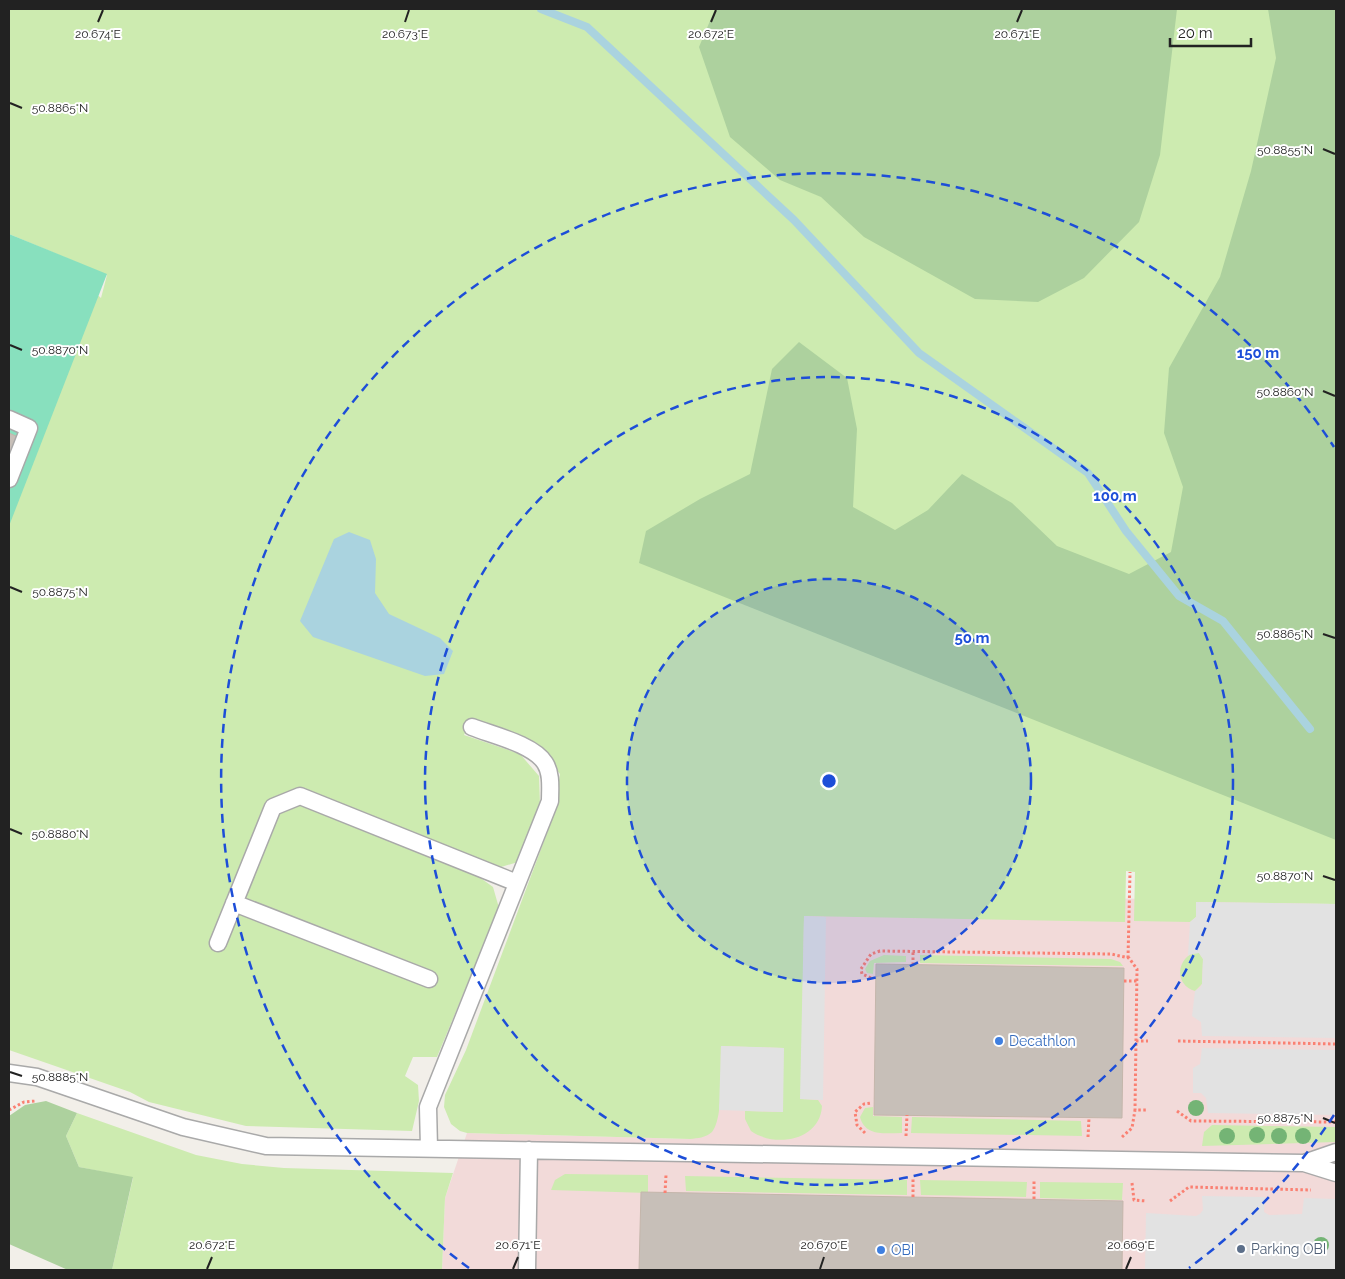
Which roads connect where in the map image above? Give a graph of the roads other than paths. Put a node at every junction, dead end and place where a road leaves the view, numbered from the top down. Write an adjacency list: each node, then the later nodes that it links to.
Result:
1 (9, 420): 2 (lane)
2 (9, 479)
3 (472, 727): 4 (lane)
4 (517, 883): 5 (lane); 9 (lane)
5 (234, 903): 6 (lane); 7 (lane)
6 (218, 943)
7 (428, 979)
8 (9, 1073): 9 (lane)
9 (429, 1148): 10 (lane)
10 (529, 1150): 12 (lane); 14 (lane)
11 (1336, 1152): 12 (lane)
12 (1304, 1163): 13 (lane)
13 (1336, 1173)
14 (527, 1270)

